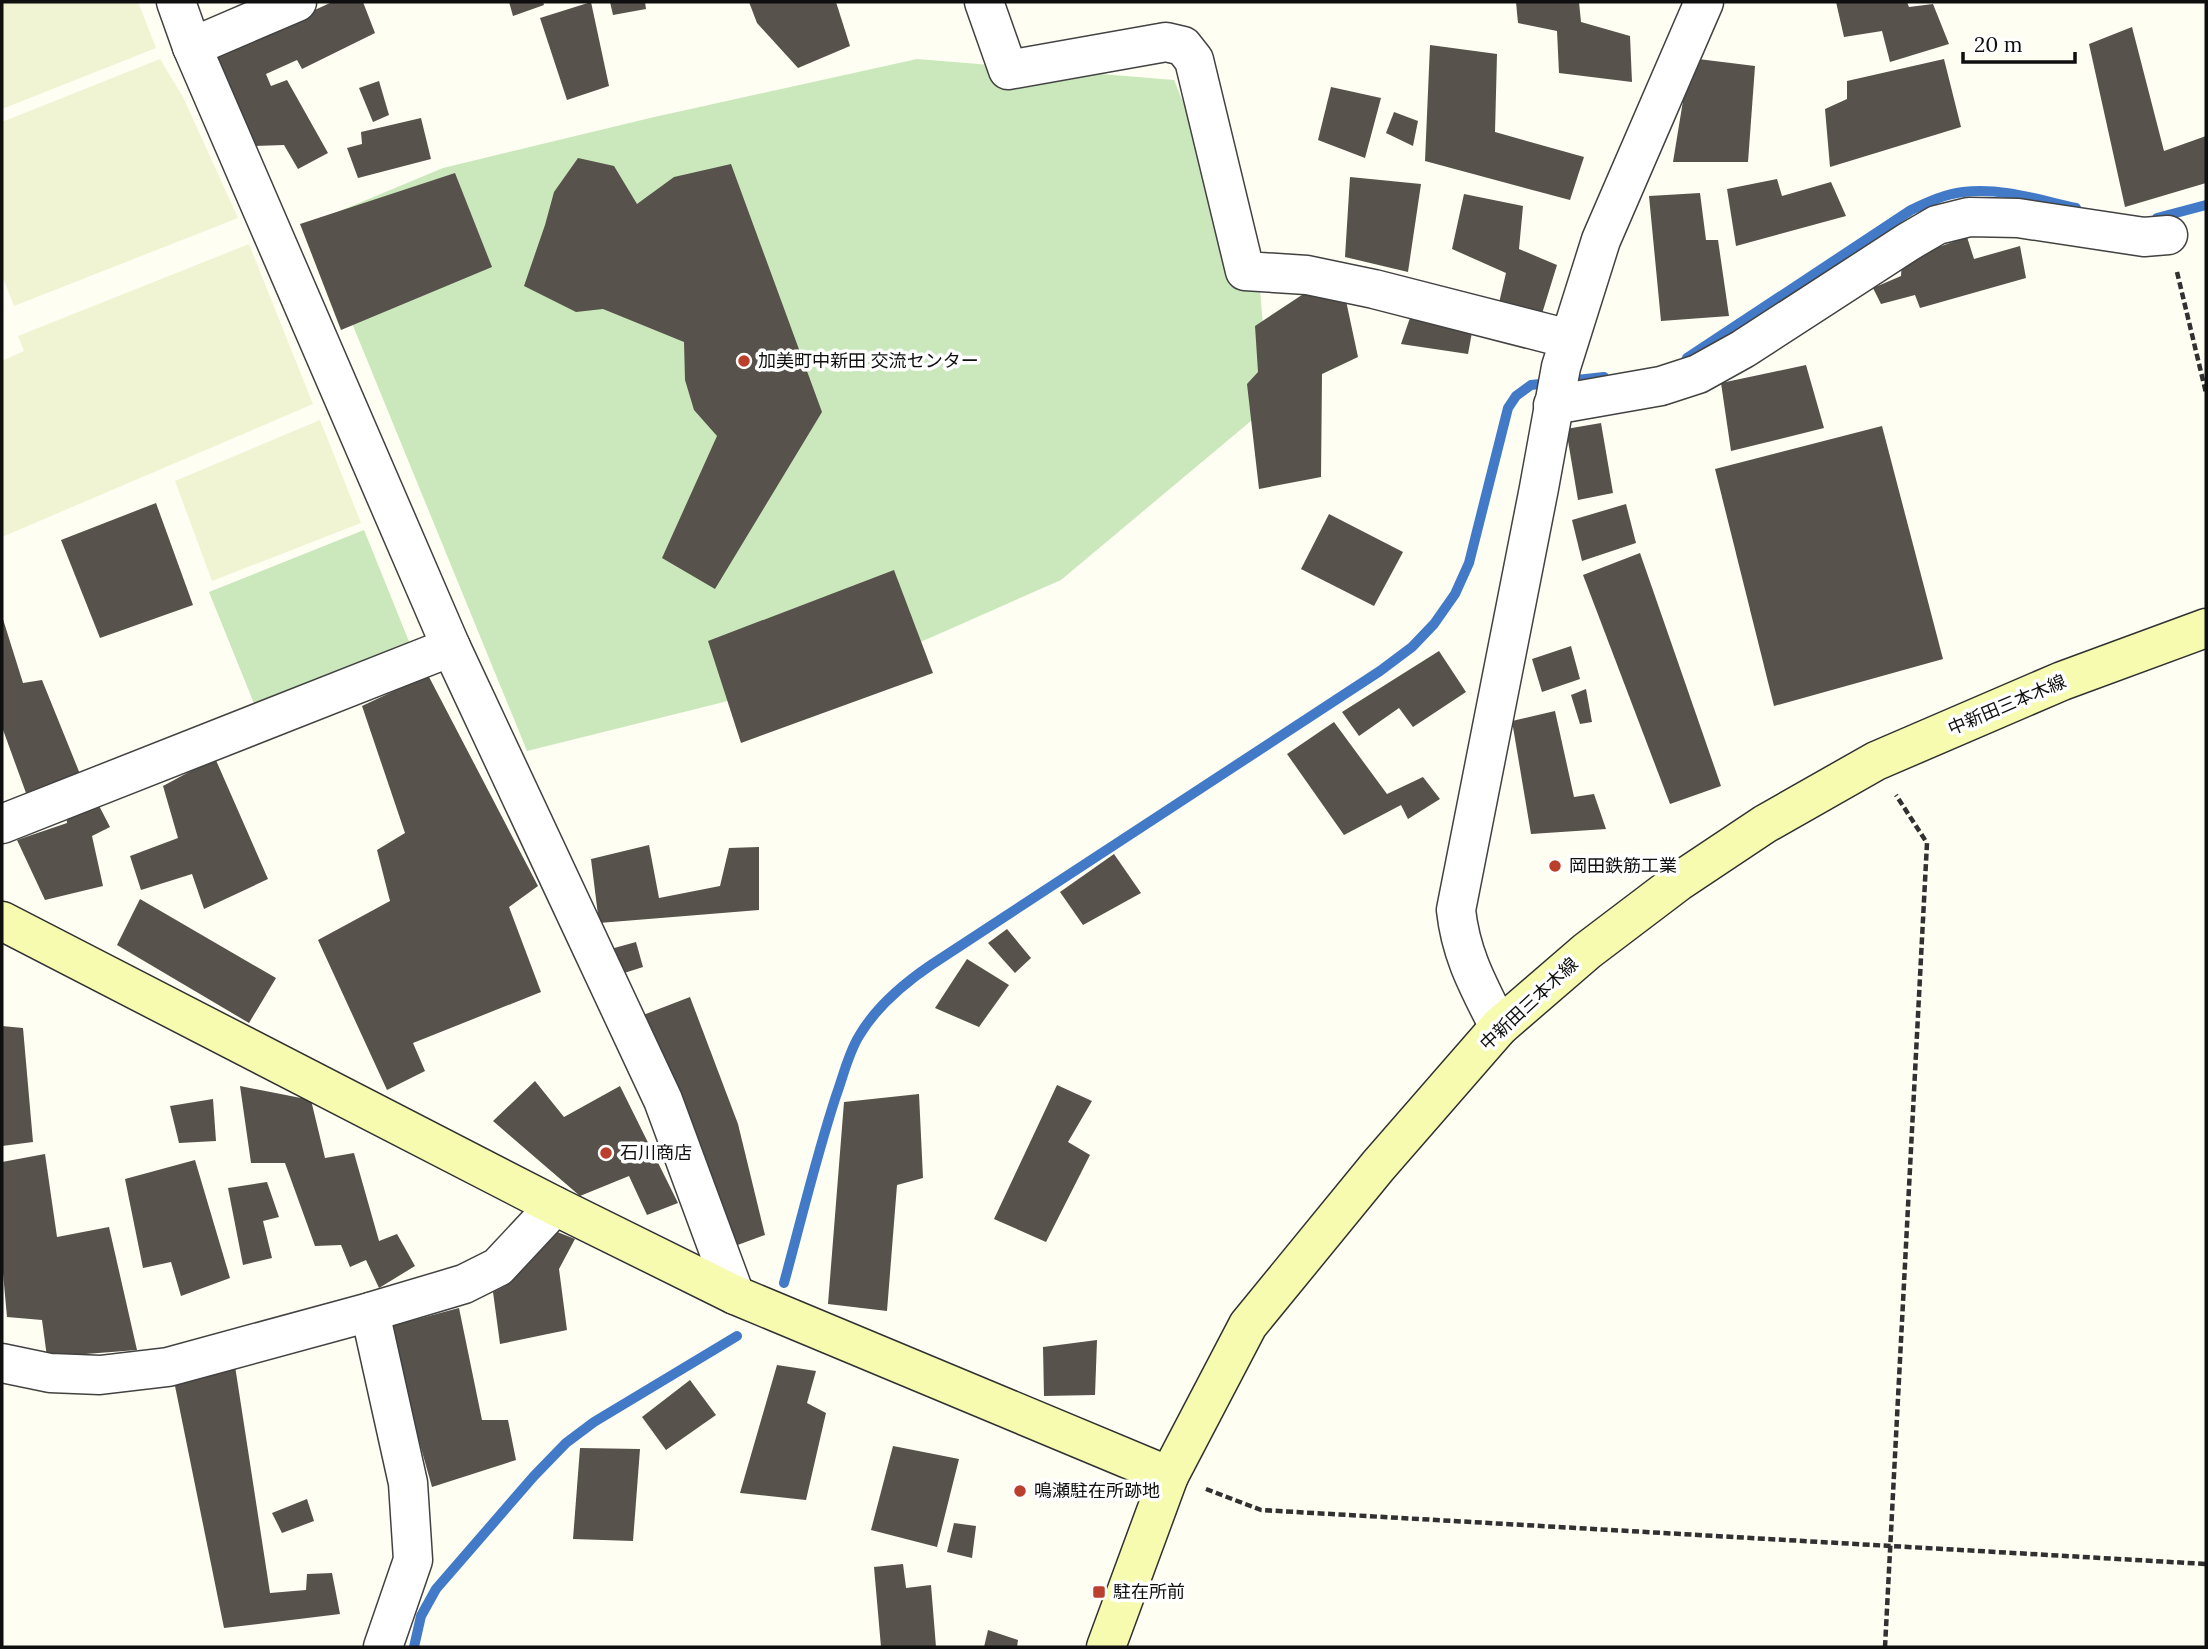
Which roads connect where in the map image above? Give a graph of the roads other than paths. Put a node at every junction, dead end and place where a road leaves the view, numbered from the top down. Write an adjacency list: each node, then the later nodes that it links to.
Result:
1 (176, 2): 5 (street)
2 (297, 2): 5 (street)
3 (985, 2): 7 (street)
4 (1704, 2): 7 (street)
5 (192, 47): 9 (street)
6 (2168, 235): 7 (street)
7 (1560, 375): 12 (street)
8 (2206, 628): 12 (main road, 中新田三本木線)
9 (452, 647): 10 (street); 14 (street)
10 (2, 824)
11 (2, 921): 13 (main road)
12 (1499, 1027): 17 (main road, 中新田三本木線)
13 (555, 1206): 14 (main road); 15 (street)
14 (734, 1295): 17 (main road)
15 (370, 1312): 16 (street); 18 (street)
16 (2, 1363)
17 (1169, 1476): 19 (main road, 中新田三本木線)
18 (383, 1647)
19 (1106, 1647)

